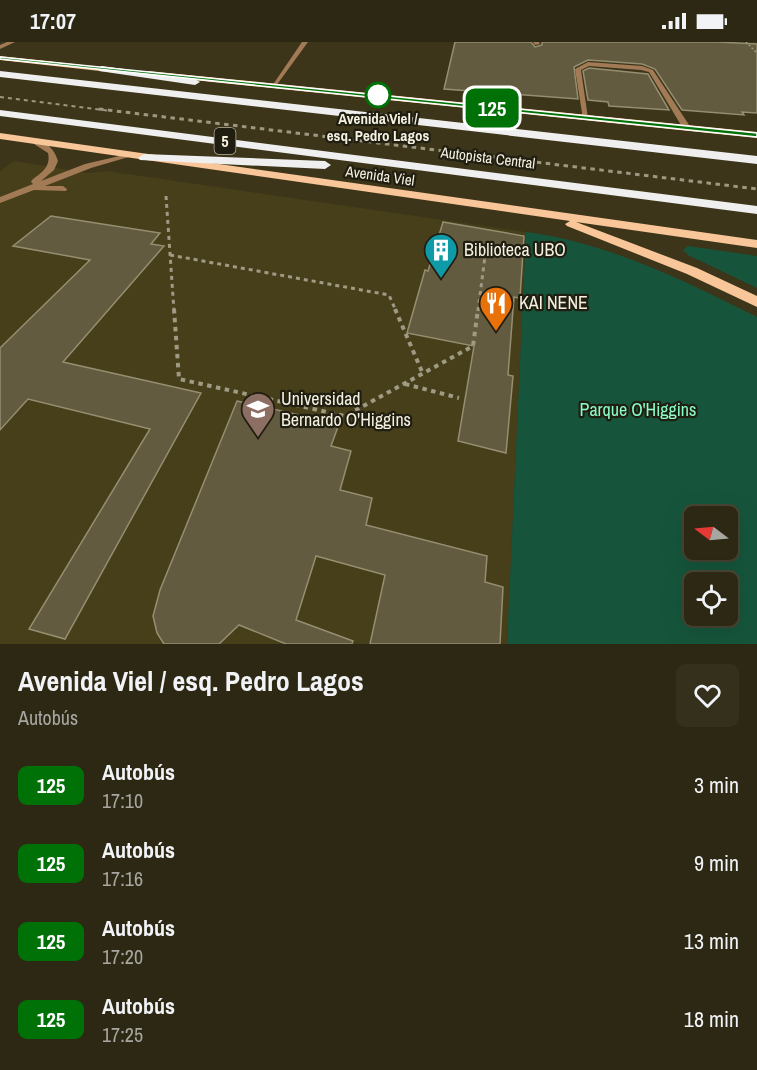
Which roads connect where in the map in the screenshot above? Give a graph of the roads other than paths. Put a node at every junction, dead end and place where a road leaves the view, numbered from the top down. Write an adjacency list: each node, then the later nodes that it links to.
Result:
1 (12, 42): 3 (street)
2 (305, 42): 7 (street)
3 (0, 47)
4 (0, 58): 5 (main road)
5 (102, 69): 7 (main road); 11 (highway)
6 (0, 74): 11 (highway, Autopista Central)
7 (274, 85): 9 (main road)
8 (0, 113): 18 (highway, Autopista Central / 5)
9 (585, 118): 10 (main road); 10 (street)
10 (687, 128): 12 (main road)
11 (496, 130): 17 (highway, Autopista Central)
12 (757, 135)
13 (0, 136): 14 (main road, Avenida Viel)
14 (37, 142): 15 (main road, Avenida Viel); 19 (street)
15 (128, 156): 16 (main road, Avenida Viel); 19 (street)
16 (144, 158): 18 (highway); 23 (main road, Avenida Viel)
17 (757, 160)
18 (450, 170): 22 (highway, Autopista Central / 5)
19 (30, 187): 20 (street); 21 (street)
20 (63, 189)
21 (0, 200)
22 (757, 210)
23 (546, 214): 24 (main road, Avenida Viel); 25 (main road)
24 (757, 244)
25 (757, 302)

